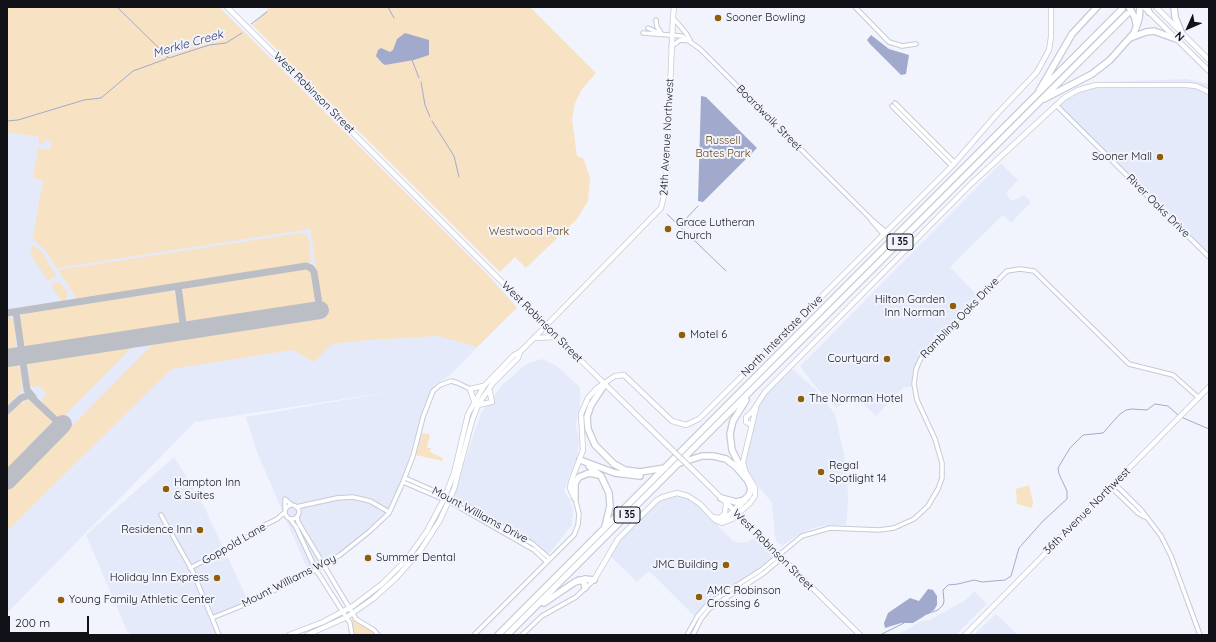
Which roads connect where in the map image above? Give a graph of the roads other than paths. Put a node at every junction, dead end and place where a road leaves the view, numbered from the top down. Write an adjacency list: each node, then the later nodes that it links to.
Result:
1 (227, 7): 36 (main road, West Robinson Street)
2 (674, 7): 13 (main road, 24th Avenue Northwest)
3 (855, 7): 24 (street)
4 (1051, 7): 33 (main road, North Interstate Drive)
5 (1097, 7): 29 (highway)
6 (1129, 7): 16 (highway)
7 (1140, 7): 16 (highway)
8 (1156, 7): 17 (main road)
9 (1174, 7): 17 (highway)
10 (1122, 9): 29 (highway, I 35)
11 (1147, 9): 22 (main road)
12 (1127, 14): 30 (highway, I 35)
13 (673, 17): 20 (main road, 24th Avenue Northwest); 23 (street)
14 (656, 20): 19 (street)
15 (648, 28): 19 (street)
16 (1136, 28): 21 (highway)
17 (1181, 32): 26 (main road)
18 (644, 33): 19 (street, Boardwalk Street)
19 (661, 34): 20 (street, Boardwalk Street)
20 (672, 34): 23 (street, Boardwalk Street); 25 (main road, 24th Avenue Northwest)
21 (1130, 38): 22 (highway); 30 (highway)
22 (1176, 39): 27 (main road)
23 (690, 41): 25 (street); 34 (street, Boardwalk Street)
24 (916, 44)
25 (671, 47): 36 (main road, 24th Avenue Northwest)
26 (1209, 60)
27 (1209, 72)
28 (1209, 92): 32 (main road)
29 (1036, 96): 58 (highway, I 35)
30 (1040, 101): 41 (highway, I 35)
31 (893, 104): 33 (street)
32 (1056, 105): 35 (street, River Oaks Drive); 52 (main road)
33 (953, 164): 34 (main road, North Interstate Drive)
34 (885, 233): 42 (main road, North Interstate Drive)
35 (1209, 257)
36 (546, 326): 37 (main road, West Robinson Street); 38 (main road, 24th Avenue Northwest)
37 (556, 337): 38 (main road); 42 (main road, West Robinson Street)
38 (534, 338): 39 (main road, 24th Avenue Northwest)
39 (520, 352): 40 (main road, 24th Avenue Northwest); 45 (main road, 24th Avenue Northwest)
40 (499, 369): 43 (main road, 24th Avenue Northwest); 48 (main road)
41 (760, 382): 57 (highway, I 35); 59 (highway)
42 (605, 384): 56 (main road, North Interstate Drive); 58 (highway); 66 (main road, West Robinson Street, bridge)
43 (484, 386): 46 (main road); 47 (main road, 24th Avenue Northwest)
44 (1209, 387): 49 (main road, 36th Avenue Northwest)
45 (489, 388): 48 (main road, 24th Avenue Northwest); 51 (main road)
46 (470, 390): 47 (main road); 50 (main road); 61 (street)
47 (478, 394): 50 (main road, 24th Avenue Northwest); 54 (main road)
48 (483, 397): 51 (main road); 53 (main road, 24th Avenue Northwest)
49 (1199, 398): 63 (main road, 36th Avenue Northwest); 81 (street, Rambling Oaks Drive)
50 (474, 401): 64 (main road, 24th Avenue Northwest)
51 (492, 402): 53 (main road)
52 (756, 404): 55 (main road); 55 (main road)
53 (478, 405): 54 (main road, 24th Avenue Northwest)
54 (472, 422): 64 (main road, 24th Avenue Northwest)
55 (752, 425): 59 (main road)
56 (580, 461): 58 (highway); 60 (highway); 65 (main road, North Interstate Drive)
57 (678, 464): 67 (highway); 93 (highway, I 35)
58 (665, 468): 80 (highway, I 35)
59 (747, 475): 73 (main road)
60 (601, 476): 65 (highway); 80 (highway)
61 (405, 478): 62 (street, Mount Williams Way); 64 (street, Mount Williams Drive)
62 (403, 482): 64 (street, Mount Williams Drive); 72 (street, Mount Williams Way)
63 (1112, 485): 109 (main road, 36th Avenue Northwest); 110 (street)
64 (447, 498): 82 (street, Mount Williams Drive); 83 (street, Mount Williams Drive); 91 (main road, 24th Avenue Northwest); 94 (main road, 24th Avenue Northwest)
65 (574, 498): 82 (street, North Interstate Drive)
66 (721, 498): 67 (highway); 68 (main road, West Robinson Street)
67 (745, 500): 73 (highway)
68 (726, 504): 73 (main road, West Robinson Street); 79 (main road)
69 (294, 506): 70 (street); 71 (street); 71 (street); 75 (street)
70 (307, 506): 72 (street); 75 (street)
71 (285, 510): 77 (street); 78 (street, Goppold Lane)
72 (389, 512): 84 (street, Mount Williams Way)
73 (736, 513): 76 (main road); 79 (main road); 81 (main road, West Robinson Street)
74 (161, 515): 85 (street)
75 (298, 515): 77 (street, Goppold Lane); 84 (street)
76 (712, 517): 79 (main road); 88 (main road)
77 (289, 518): 78 (street, Goppold Lane); 86 (street)
78 (277, 519): 85 (street, Goppold Lane)
79 (719, 519)
80 (605, 529): 103 (highway, I 35)
81 (779, 556): 106 (street); 107 (street); 108 (main road, West Robinson Street)
82 (550, 559): 83 (street, North Interstate Drive)
83 (547, 562): 102 (street, North Interstate Drive)
84 (322, 566): 86 (street, Mount Williams Way); 91 (street)
85 (190, 568): 96 (street)
86 (316, 570): 92 (street); 96 (street, Mount Williams Way)
87 (579, 580): 88 (highway); 89 (highway); 93 (highway)
88 (594, 580): 89 (street); 90 (street)
89 (585, 588): 90 (street)
90 (576, 597): 105 (street)
91 (349, 608): 92 (main road, 24th Avenue Northwest); 94 (street)
92 (343, 611): 95 (street); 98 (main road, 24th Avenue Northwest)
93 (530, 612): 104 (highway, I 35)
94 (352, 613): 95 (main road, 24th Avenue Northwest); 101 (street)
95 (347, 617): 99 (main road, 24th Avenue Northwest); 100 (street)
96 (212, 618): 97 (street)
97 (219, 635)
98 (288, 635)
99 (307, 635)
100 (352, 635)
101 (378, 635)
102 (474, 635)
103 (498, 635)
104 (507, 635)
105 (522, 635)
106 (687, 635)
107 (693, 635)
108 (860, 635)
109 (964, 635)
110 (1200, 635)

